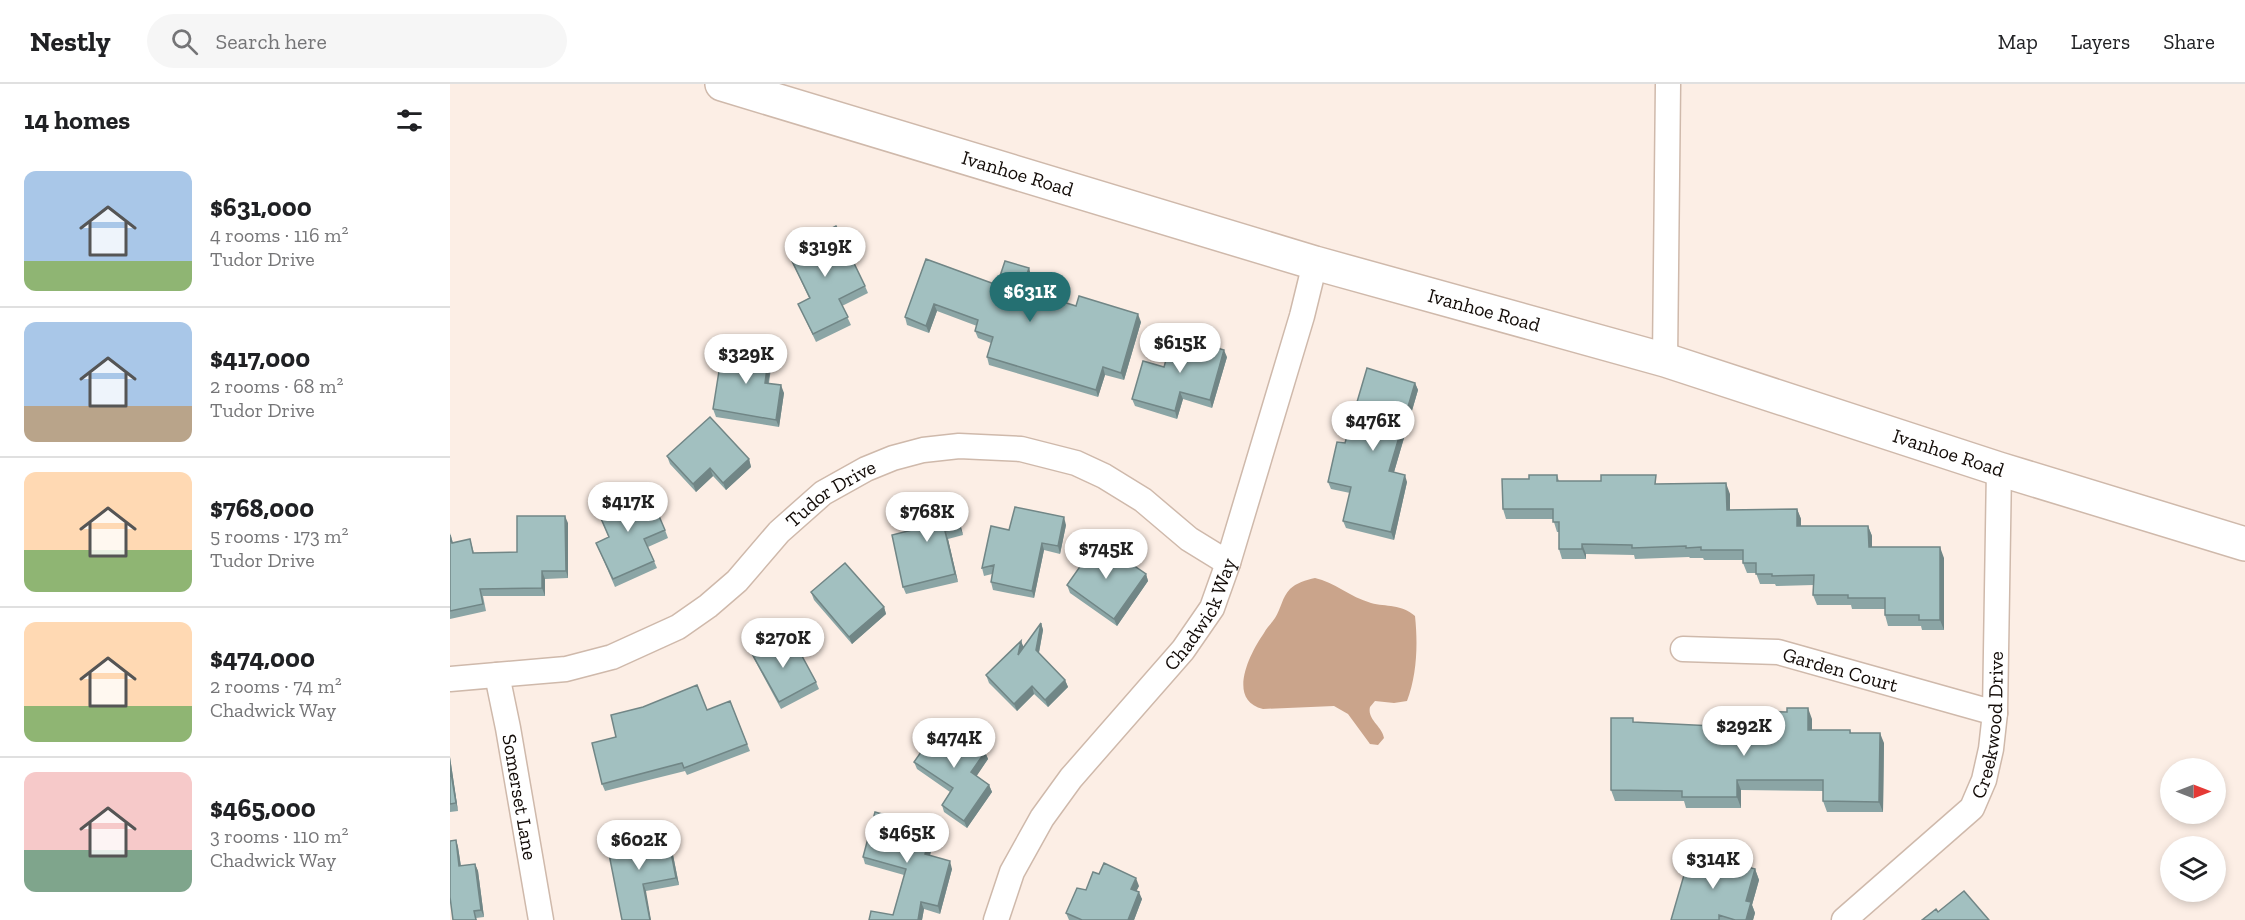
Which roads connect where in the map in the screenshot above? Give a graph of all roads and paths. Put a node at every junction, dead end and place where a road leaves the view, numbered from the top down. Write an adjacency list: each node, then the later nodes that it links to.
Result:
1 (722, 84): 3 (main road, Ivanhoe Road)
2 (1668, 84): 4 (street)
3 (1315, 263): 4 (main road, Ivanhoe Road); 7 (street, Chadwick Way)
4 (1665, 360): 5 (main road, Ivanhoe Road)
5 (1999, 469): 6 (main road, Ivanhoe Road); 11 (street, Creekwood Drive)
6 (2245, 544)
7 (1228, 563): 9 (street, Tudor Drive); 13 (street, Chadwick Way)
8 (1683, 649): 11 (street, Garden Court)
9 (497, 675): 10 (street, Tudor Drive); 12 (street, Somerset Lane)
10 (450, 679)
11 (1995, 713): 14 (street, Creekwood Drive)
12 (541, 920)
13 (996, 920)
14 (1844, 920)

